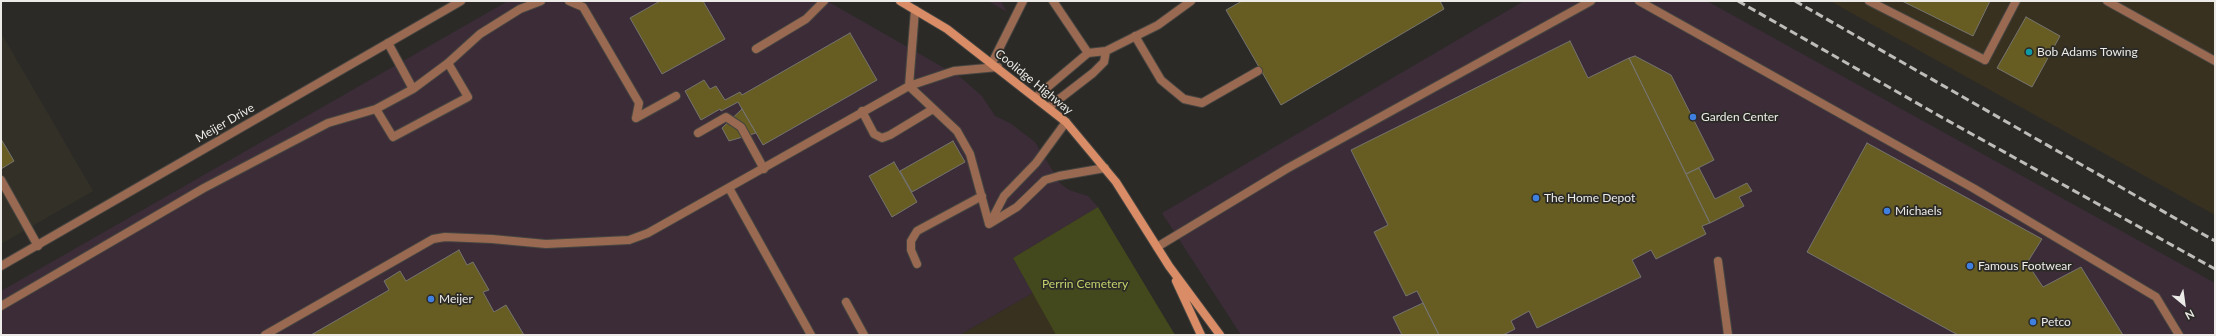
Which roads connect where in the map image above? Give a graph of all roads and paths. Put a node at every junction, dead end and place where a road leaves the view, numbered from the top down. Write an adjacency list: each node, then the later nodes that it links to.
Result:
1 (461, 1): 16 (street, Meijer Drive)
2 (541, 1): 21 (street)
3 (569, 1): 26 (street)
4 (824, 1): 17 (street)
5 (900, 1): 14 (main road, Coolidge Highway)
6 (1023, 1): 22 (street)
7 (1053, 1): 19 (street)
8 (1191, 1): 15 (street)
9 (1591, 1): 41 (street)
10 (1639, 1): 54 (street)
11 (1869, 1): 12 (street)
12 (2016, 1)
13 (2107, 1): 20 (street)
14 (915, 10): 22 (main road, Coolidge Highway); 24 (street)
15 (1135, 36): 18 (street); 23 (street)
16 (388, 43): 25 (street); 40 (street, Meijer Drive)
17 (756, 49)
18 (1106, 51): 19 (street); 28 (street)
19 (1088, 53): 27 (street)
20 (2215, 61)
21 (448, 63): 25 (street); 30 (street)
22 (995, 65): 24 (street); 27 (main road, Coolidge Highway)
23 (1258, 71)
24 (909, 86): 29 (street); 31 (street)
25 (414, 89): 30 (street)
26 (676, 96)
27 (1036, 97): 28 (main road, Coolidge Highway)
28 (1049, 108): 32 (main road, Coolidge Highway)
29 (933, 109): 31 (street); 38 (street)
30 (376, 110): 47 (street)
31 (862, 111): 35 (street)
32 (1066, 122): 34 (main road, Coolidge Highway); 39 (street)
33 (698, 133): 35 (street)
34 (1105, 168): 39 (street); 41 (main road, Coolidge Highway)
35 (764, 169): 37 (street)
36 (1, 180): 40 (street)
37 (729, 188): 48 (street); 49 (street)
38 (982, 196): 39 (street); 43 (street)
39 (989, 224)
40 (38, 246): 44 (street, Meijer Drive)
41 (1157, 247): 45 (main road, Coolidge Highway)
42 (1718, 261): 53 (street)
43 (917, 264)
44 (1, 266)
45 (1169, 266): 51 (main road, Coolidge Highway); 52 (main road, Coolidge Highway)
46 (846, 302): 50 (street)
47 (1, 306)
48 (265, 335)
49 (811, 335)
50 (864, 335)
51 (1201, 335)
52 (1220, 335)
53 (1728, 335)
54 (2179, 335)

